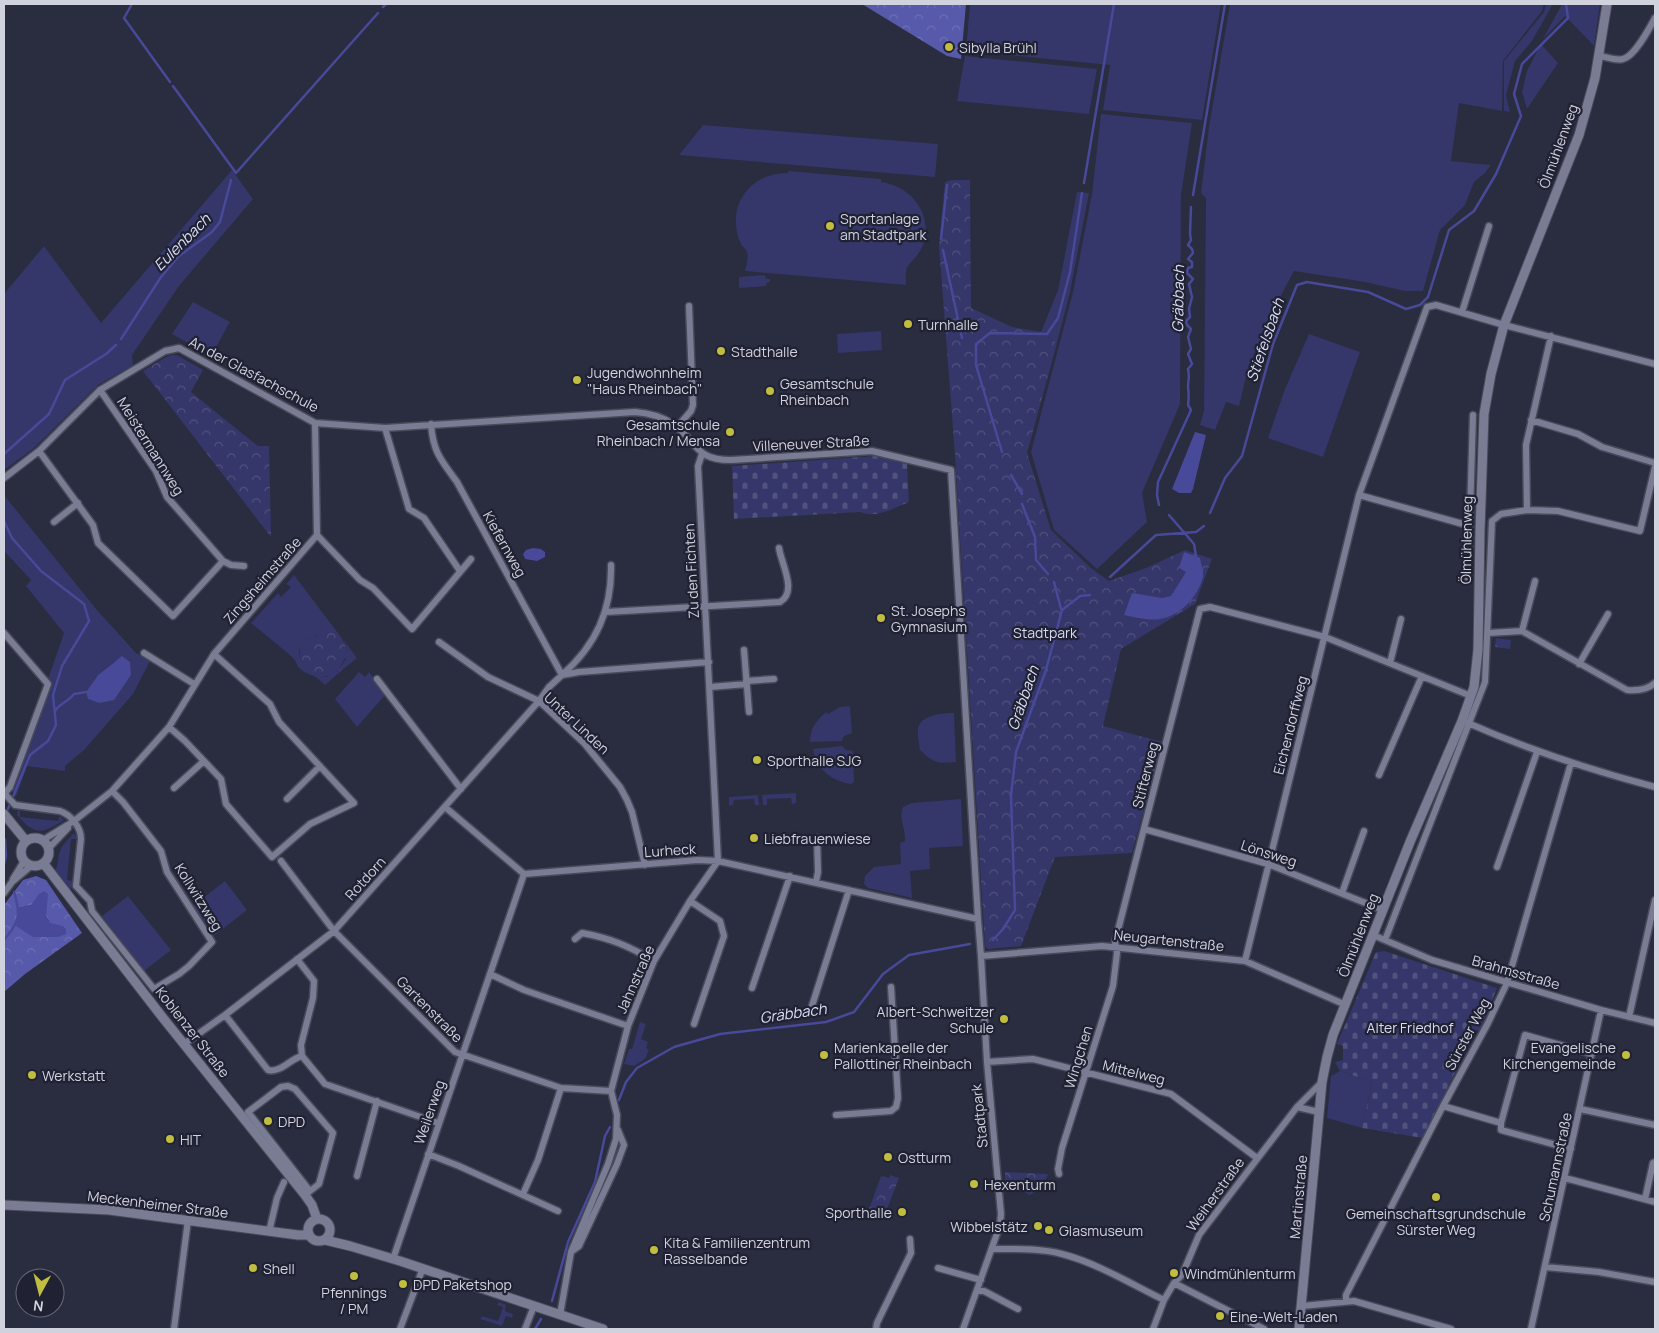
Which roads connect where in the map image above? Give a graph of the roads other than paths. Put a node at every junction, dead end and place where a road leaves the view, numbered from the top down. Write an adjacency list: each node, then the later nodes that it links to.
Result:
1 (1607, 4): 3 (main road, Ölmühlenweg)
2 (1655, 18): 3 (street)
3 (1599, 56): 7 (main road, Ölmühlenweg)
4 (1489, 226): 6 (street)
5 (689, 306): 15 (street)
6 (1462, 312): 7 (street); 23 (street, Eichendorffweg)
7 (1504, 325): 8 (street); 60 (main road, Ölmühlenweg)
8 (1551, 336): 9 (street); 12 (street)
9 (1655, 364)
10 (100, 390): 13 (street, An der Glasfachschule); 17 (street, An der Glasfachschule); 30 (street, Meistermannweg)
11 (1473, 415): 27 (street)
12 (1531, 420): 19 (street); 25 (street)
13 (315, 423): 16 (street, An der Glasfachschule); 28 (street, Zingsheimstraße)
14 (431, 424): 15 (street, An der Glasfachschule); 16 (street, An der Glasfachschule); 52 (street, Kiefernweg)
15 (677, 427): 18 (street, An der Glasfachschule)
16 (385, 428): 34 (street)
17 (39, 451): 22 (street, An der Glasfachschule); 24 (street)
18 (702, 454): 21 (street, Villeneuver Straße); 37 (street, Zu den Fichten)
19 (1655, 463)
20 (1655, 467): 25 (street)
21 (950, 470): 101 (street, Stadtpark)
22 (4, 478)
23 (1359, 496): 27 (street); 44 (street, Eichendorffweg)
24 (78, 503): 26 (street); 30 (street)
25 (1527, 510): 43 (street)
26 (54, 522)
27 (1470, 526): 36 (street)
28 (317, 535): 34 (street); 48 (street, Zingsheimstraße)
29 (780, 548): 37 (street)
30 (222, 560): 33 (street)
31 (471, 560): 34 (street)
32 (611, 565): 38 (street, Rotdorn)
33 (244, 566)
34 (460, 571)
35 (1535, 580): 41 (street)
36 (1468, 581)
37 (705, 605): 38 (street); 49 (street, Zu den Fichten)
38 (606, 612): 52 (street, Rotdorn)
39 (1608, 614): 51 (street)
40 (1401, 619): 50 (street)
41 (1522, 631): 43 (street); 51 (street)
42 (4, 633): 74 (street)
43 (1488, 633): 63 (street)
44 (1325, 637): 50 (street); 79 (street, Stifterweg); 89 (street, Eichendorffweg)
45 (439, 642): 61 (street, Unter Linden)
46 (744, 650): 56 (street)
47 (144, 654): 58 (street)
48 (214, 654): 58 (street, Zingsheimstraße); 68 (street)
49 (709, 662): 52 (street); 59 (street, Zu den Fichten)
50 (1390, 663): 53 (street)
51 (1579, 664): 57 (street)
52 (562, 675): 61 (street, Rotdorn)
53 (1422, 676): 60 (street); 69 (street)
54 (377, 679): 72 (street)
55 (774, 679): 56 (street)
56 (746, 682): 59 (street); 62 (street)
57 (1655, 683)
58 (194, 684): 64 (street, Zingsheimstraße)
59 (710, 687): 86 (street, Zu den Fichten)
60 (1471, 696): 63 (main road, Ölmühlenweg)
61 (539, 701): 72 (street, Rotdorn); 90 (street, Unter Linden)
62 (749, 712)
63 (1466, 723): 65 (street); 100 (main road, Ölmühlenweg); 105 (street, Ölmühlenweg)
64 (168, 727): 66 (street); 73 (street, Zingsheimstraße)
65 (1536, 752): 67 (street); 91 (street)
66 (204, 761): 68 (street); 71 (street)
67 (1571, 763): 70 (street); 112 (street, Sürster Weg)
68 (320, 766): 75 (street)
69 (1379, 775)
70 (1655, 787)
71 (174, 788)
72 (461, 789): 76 (street, Rotdorn)
73 (112, 791): 78 (street, Zingsheimstraße); 78 (street, Kollwitzweg)
74 (5, 795): 78 (street)
75 (286, 799)
76 (445, 807): 92 (street); 102 (street, Rotdorn)
77 (4, 814): 83 (main road)
78 (74, 821): 82 (street, Zingsheimstraße); 84 (street, Zingsheimstraße)
79 (1144, 829): 89 (street, Lönsweg); 106 (street, Stifterweg)
80 (1364, 831): 97 (street)
81 (817, 838): 94 (street)
82 (43, 840): 83 (main road); 84 (main road)
83 (26, 841): 87 (main road)
84 (49, 848): 88 (main road)
85 (281, 861): 102 (street, Gartenstraße)
86 (718, 861): 90 (street, Lurheck); 93 (street, Lurheck); 99 (street, Jahnstraße)
87 (27, 863): 88 (main road); 96 (street)
88 (44, 864): 123 (main road, Koblenzer Straße)
89 (1268, 864): 97 (street, Lönsweg); 110 (street, Eichendorffweg)
90 (645, 865): 92 (street, Lurheck)
91 (1498, 867)
92 (524, 874): 111 (street, Weilerweg)
93 (790, 876): 94 (street, Lurheck); 114 (street)
94 (816, 882): 95 (street, Lurheck)
95 (849, 890): 101 (street, Lurheck); 117 (street)
96 (4, 893)
97 (1342, 893): 100 (street, Lönsweg)
98 (1655, 900): 119 (street)
99 (690, 901): 109 (street, Jahnstraße); 121 (street)
100 (1383, 910): 103 (main road, Ölmühlenweg)
101 (978, 919): 107 (street, Stadtpark)
102 (334, 931): 108 (street, Rotdorn); 126 (street, Gartenstraße)
103 (1373, 935): 105 (street, Brahmsstraße); 115 (main road, Ölmühlenweg)
104 (575, 939): 109 (street)
105 (1385, 940): 112 (street, Brahmsstraße)
106 (1116, 947): 107 (street, Neugartenstraße); 110 (street, Neugartenstraße); 129 (street, Wingchen)
107 (982, 956): 127 (street, Stadtpark)
108 (297, 959): 118 (street, Rotdorn); 125 (street)
109 (654, 961): 122 (street, Jahnstraße)
110 (1245, 961): 115 (street, Neugartenstraße)
111 (490, 974): 122 (street); 126 (street, Weilerweg)
112 (1507, 983): 116 (street, Brahmsstraße); 134 (street, Sürster Weg)
113 (891, 987): 139 (street)
114 (752, 988)
115 (1346, 1005): 128 (main road, Ölmühlenweg)
116 (1601, 1010): 119 (street, Brahmsstraße); 124 (street, Schumannstraße)
117 (810, 1012)
118 (225, 1015): 123 (street, Rotdorn); 125 (street)
119 (1629, 1017): 120 (street, Brahmsstraße)
120 (1655, 1023)
121 (694, 1024)
122 (628, 1026): 132 (street, Jahnstraße)
123 (184, 1044): 138 (main road, Koblenzer Straße)
124 (1592, 1054): 136 (street, Schumannstraße); 141 (street)
125 (302, 1056): 133 (street)
126 (462, 1056): 131 (street, Gartenstraße); 140 (street, Weilerweg)
127 (986, 1062): 129 (street, Mittelweg); 165 (street, Stadtpark)
128 (1325, 1068): 130 (main road, Martinstraße)
129 (1086, 1072): 145 (street, Mittelweg); 147 (street, Wingchen)
130 (1322, 1082): 135 (street, Weiherstraße); 137 (main road, Martinstraße)
131 (561, 1088): 132 (street, Gartenstraße); 152 (street)
132 (611, 1091): 179 (street)
133 (377, 1101): 140 (street); 148 (street)
134 (1443, 1106): 141 (street); 174 (street, Sürster Weg)
135 (1296, 1107): 137 (street); 145 (street, Weiherstraße)
136 (1580, 1109): 142 (street); 143 (street, Schumannstraße)
137 (1319, 1112): 177 (main road, Martinstraße)
138 (245, 1115): 151 (main road, Koblenzer Straße); 151 (street)
139 (836, 1115)
140 (438, 1123): 144 (street, Weilerweg)
141 (1501, 1123): 143 (street)
142 (1655, 1125)
143 (1572, 1149): 149 (street, Schumannstraße)
144 (428, 1154): 152 (street); 166 (street, Weilerweg)
145 (1257, 1158): 172 (street, Weiherstraße)
146 (1655, 1162): 153 (street)
147 (1059, 1174)
148 (358, 1176)
149 (1565, 1178): 153 (street); 167 (street, Schumannstraße)
150 (284, 1182): 160 (street)
151 (308, 1193): 157 (main road, Koblenzer Straße)
152 (523, 1194): 156 (street)
153 (1645, 1199): 154 (street)
154 (1655, 1202)
155 (4, 1205): 158 (main road, Meckenheimer Straße)
156 (558, 1211)
157 (316, 1219): 159 (main road); 161 (main road)
158 (188, 1220): 160 (main road, Meckenheimer Straße); 180 (street)
159 (330, 1230): 163 (main road); 164 (main road)
160 (269, 1232): 161 (main road, Meckenheimer Straße)
161 (308, 1235): 163 (main road)
162 (910, 1239): 184 (street)
163 (325, 1240): 164 (main road)
164 (350, 1246): 166 (main road)
165 (992, 1249): 170 (street, Stadtpark); 175 (street)
166 (393, 1259): 168 (main road)
167 (1545, 1267): 171 (street); 190 (street, Schumannstraße)
168 (423, 1268): 176 (main road); 181 (street)
169 (938, 1268): 170 (street)
170 (981, 1280): 173 (street, Stadtpark)
171 (1655, 1282)
172 (1174, 1283): 175 (street, Weiherstraße); 187 (street)
173 (977, 1291): 178 (street); 185 (street, Stadtpark)
174 (1346, 1301): 177 (street); 189 (street)
175 (1162, 1304): 186 (street, Weiherstraße)
176 (534, 1306): 179 (main road); 182 (street)
177 (1302, 1306): 188 (main road, Martinstraße)
178 (1018, 1309)
179 (560, 1315): 183 (main road)
180 (174, 1329)
181 (400, 1329)
182 (525, 1329)
183 (604, 1329)
184 (876, 1329)
185 (963, 1329)
186 (1153, 1329)
187 (1264, 1329)
188 (1299, 1329)
189 (1451, 1329)
190 (1531, 1329)

